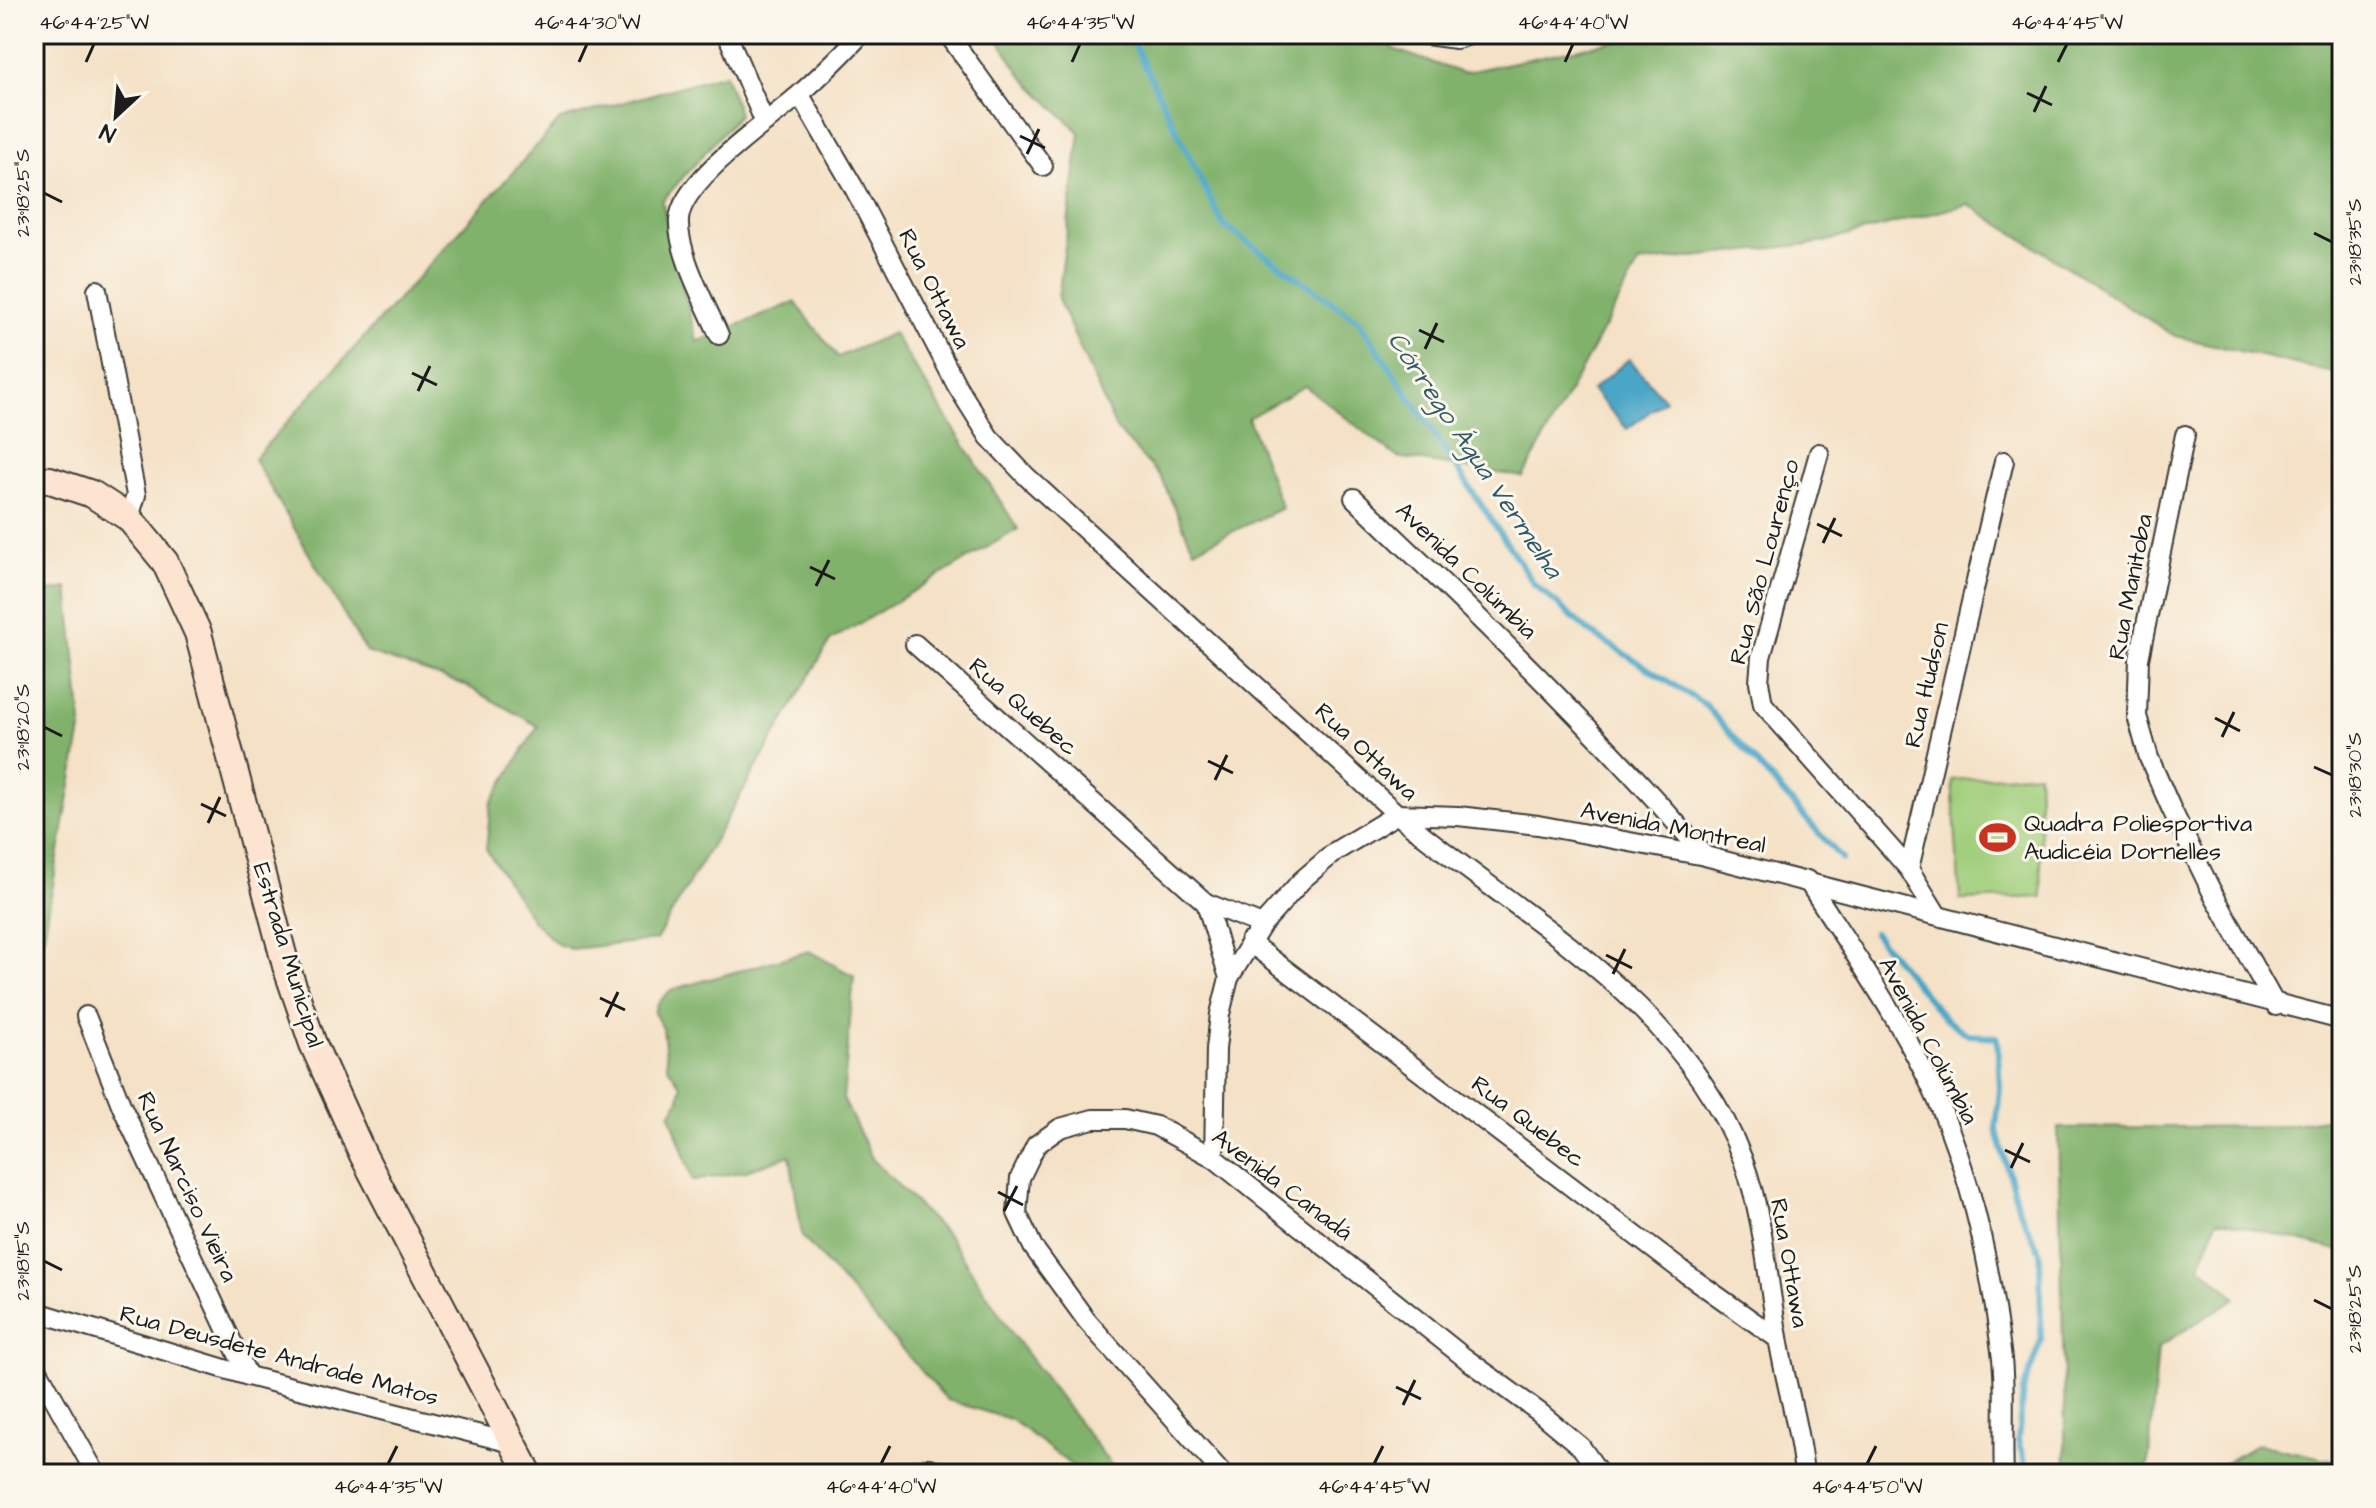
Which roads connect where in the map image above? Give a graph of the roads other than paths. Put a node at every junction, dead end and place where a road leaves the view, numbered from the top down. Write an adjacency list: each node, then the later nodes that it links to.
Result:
1 (727, 34): 7 (street)
2 (861, 34): 6 (street)
3 (948, 34): 8 (street)
4 (1419, 34): 5 (street)
5 (1473, 34)
6 (800, 95): 7 (street); 18 (street, Rua Ottawa)
7 (765, 123): 10 (street)
8 (1043, 166)
9 (97, 290): 16 (street)
10 (719, 335)
11 (2185, 435): 27 (street, Rua Manitoba)
12 (1819, 453): 20 (street, Rua São Lourenço)
13 (2004, 461): 20 (street, Rua Hudson)
14 (34, 479): 16 (main road, Estrada Municipal)
15 (1354, 498): 19 (street, Avenida Colúmbia)
16 (129, 518): 35 (main road, Estrada Municipal)
17 (915, 644): 22 (street, Rua Quebec)
18 (1397, 814): 19 (street, Avenida Montreal); 24 (street); 32 (street, Rua Ottawa)
19 (1705, 856): 21 (street, Avenida Montreal)
20 (1909, 869): 23 (street)
21 (1807, 880): 23 (street, Avenida Montreal); 43 (street, Avenida Colúmbia)
22 (1206, 903): 24 (street, Rua Quebec); 26 (street)
23 (1936, 913): 27 (street, Avenida Montreal)
24 (1262, 925): 25 (street)
25 (1249, 942): 26 (street); 32 (street, Rua Quebec)
26 (1229, 978): 30 (street)
27 (2276, 1006): 29 (street, Avenida Montreal)
28 (86, 1016): 34 (street, Rua Narciso Vieira)
29 (2342, 1020)
30 (1214, 1158): 40 (street, Avenida Canadá); 41 (street, Avenida Canadá)
31 (34, 1311): 34 (street, Rua Deusdete Andrade Matos)
32 (1778, 1339): 42 (street, Rua Ottawa)
33 (34, 1363): 36 (street)
34 (248, 1376): 35 (street, Rua Deusdete Andrade Matos)
35 (512, 1443): 37 (main road, Estrada Municipal)
36 (96, 1474)
37 (529, 1474)
38 (888, 1474): 39 (street)
39 (948, 1474)
40 (1223, 1474)
41 (1600, 1474)
42 (1804, 1474)
43 (2004, 1474)

